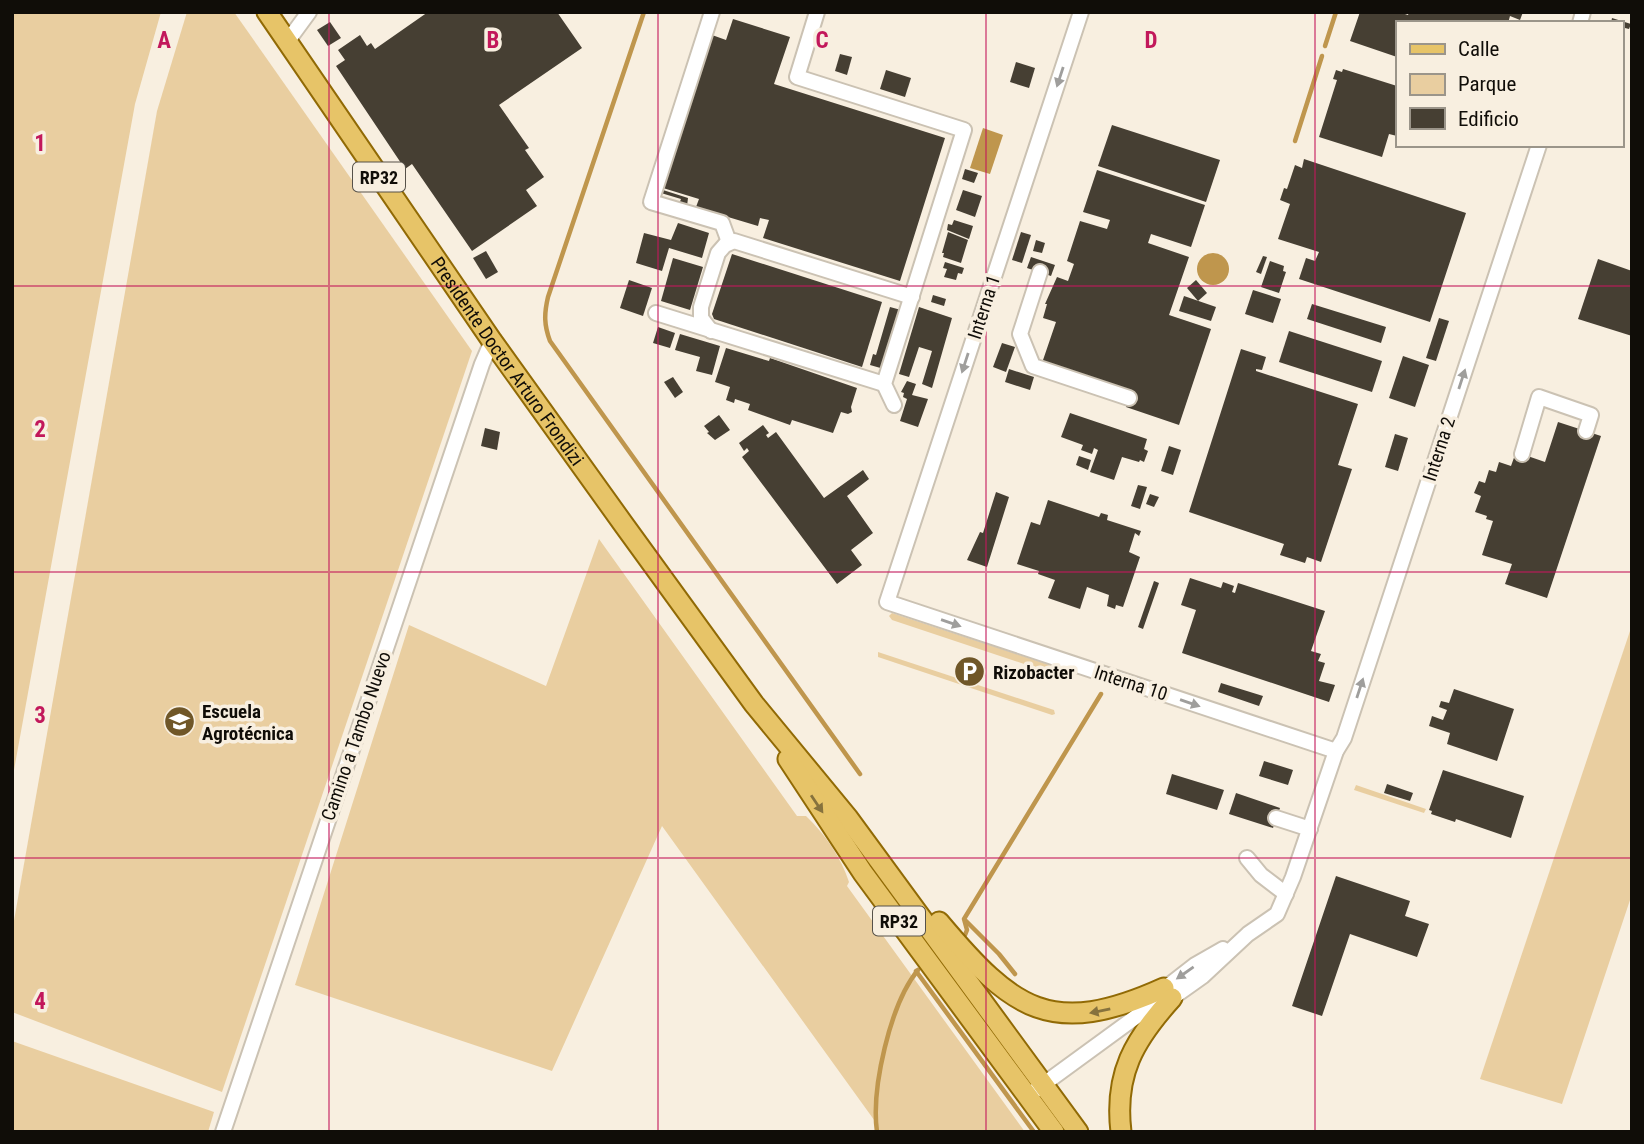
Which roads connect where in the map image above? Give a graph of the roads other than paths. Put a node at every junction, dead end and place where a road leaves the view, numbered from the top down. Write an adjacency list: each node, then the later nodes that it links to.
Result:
1 (267, 12): 6 (main road, Presidente Doctor Arturo Frondizi / RP32)
2 (309, 12): 6 (street)
3 (712, 12): 8 (street)
4 (817, 12): 10 (street)
5 (1081, 12): 19 (street, Interna 1, one-way to 19)
6 (287, 42): 13 (main road, Presidente Doctor Arturo Frondizi / RP32)
7 (1538, 147): 21 (street, Interna 2, one-way to 7)
8 (729, 242): 10 (street); 12 (street)
9 (1040, 272): 15 (street)
10 (912, 297): 14 (street)
11 (656, 313): 12 (street)
12 (711, 331): 14 (street)
13 (492, 341): 20 (main road, Presidente Doctor Arturo Frondizi / RP32); 30 (street, Camino a Tambo Nuevo)
14 (884, 384): 16 (street)
15 (1129, 398)
16 (894, 405)
17 (1586, 431): 18 (street)
18 (1522, 454)
19 (887, 602): 21 (street, Interna 10, one-way to 21)
20 (754, 704): 22 (main road, Presidente Doctor Arturo Frondizi / RP32); 27 (main road, Presidente Doctor Arturo Frondizi / RP32, one-way to 27)
21 (1336, 751): 24 (street, Interna 2)
22 (848, 818): 28 (main road, one-way to 22); 29 (main road, Presidente Doctor Arturo Frondizi / RP32)
23 (1276, 818): 24 (street)
24 (1310, 829): 26 (street, Interna 2)
25 (1247, 858): 26 (street)
26 (1286, 894): 28 (street, Interna 2)
27 (882, 898): 29 (main road); 31 (main road, Presidente Doctor Arturo Frondizi / RP32)
28 (1168, 993): 29 (street, Interna 2); 34 (main road)
29 (1038, 1088): 32 (main road); 33 (main road, Presidente Doctor Arturo Frondizi / RP32)
30 (223, 1132)
31 (1054, 1132)
32 (1062, 1132)
33 (1078, 1132)
34 (1121, 1132)

